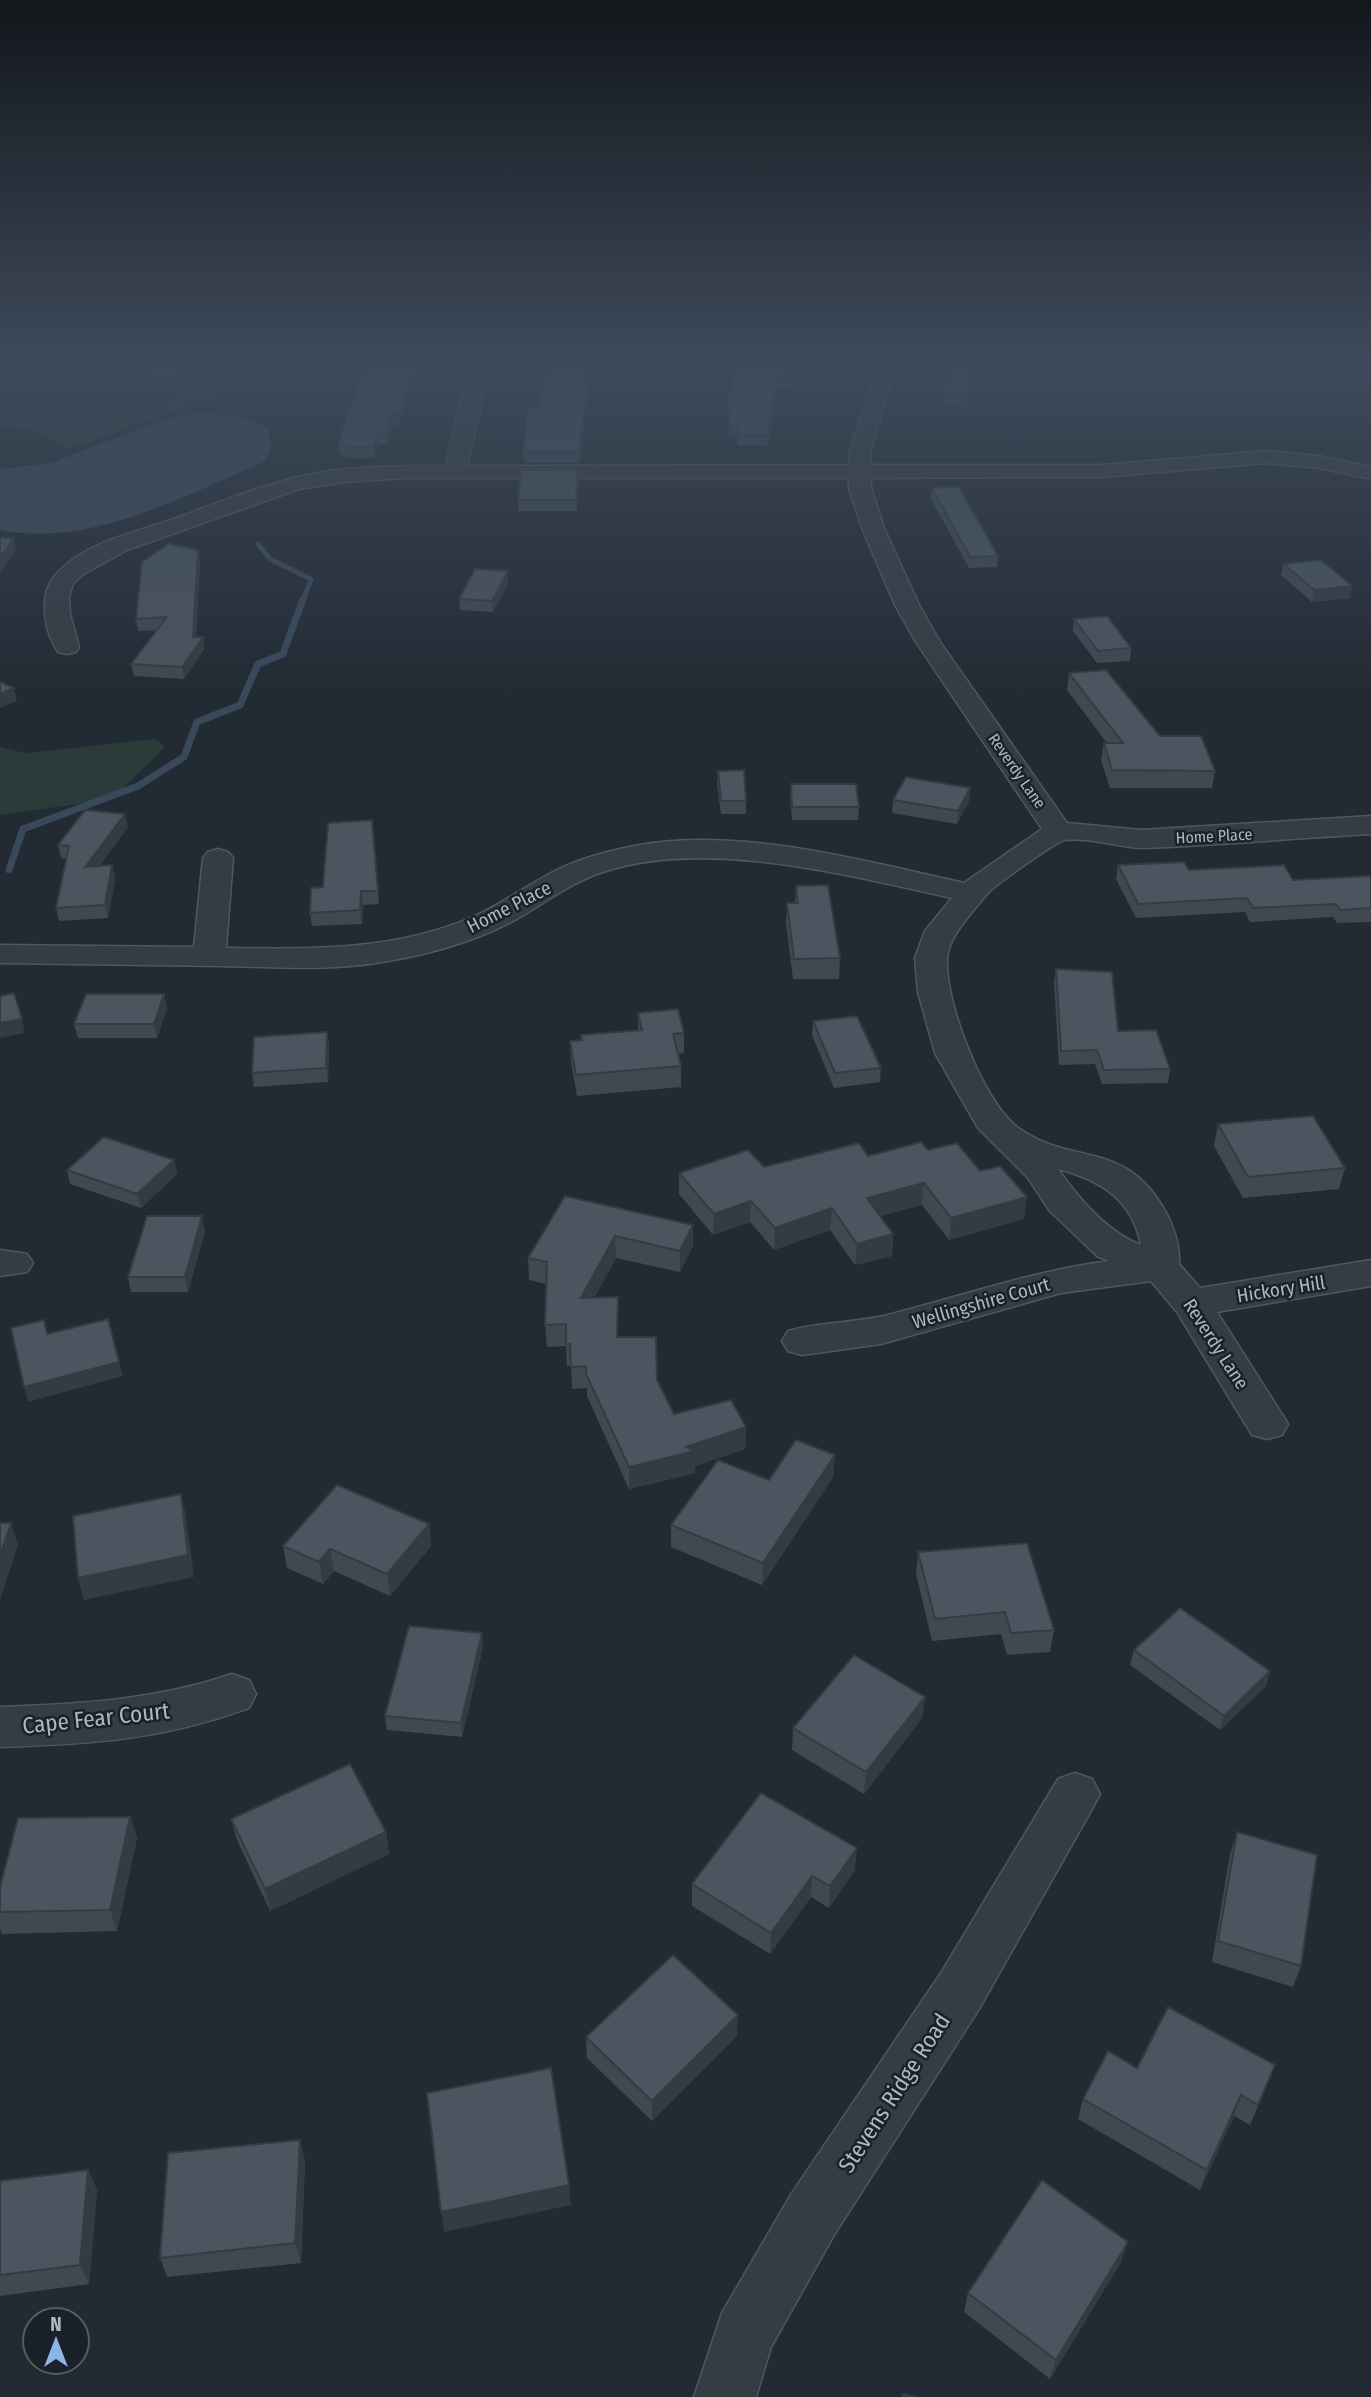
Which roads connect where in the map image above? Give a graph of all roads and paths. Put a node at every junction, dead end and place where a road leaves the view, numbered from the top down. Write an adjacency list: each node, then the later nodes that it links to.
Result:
1 (362, 474): 3 (street)
2 (859, 474): 5 (street, Reverdy Lane)
3 (67, 648)
4 (1371, 825): 5 (street, Home Place)
5 (1058, 831): 7 (street, Reverdy Lane)
6 (218, 858): 9 (street)
7 (970, 893): 9 (street, Home Place); 10 (street, Reverdy Lane)
8 (0, 954): 9 (street, Home Place)
9 (209, 957)
10 (1007, 1136): 11 (street, Reverdy Lane); 11 (street, Reverdy Lane)
11 (1160, 1267): 13 (street, Reverdy Lane); 14 (street, Wellingshire Court)
12 (1371, 1273): 13 (street, Hickory Hill)
13 (1191, 1303): 15 (street, Reverdy Lane)
14 (802, 1341)
15 (1267, 1424)
16 (232, 1694): 17 (street, Cape Fear Court)
17 (0, 1727)
18 (1075, 1794): 19 (street, Stevens Ridge Road)
19 (725, 2397)

